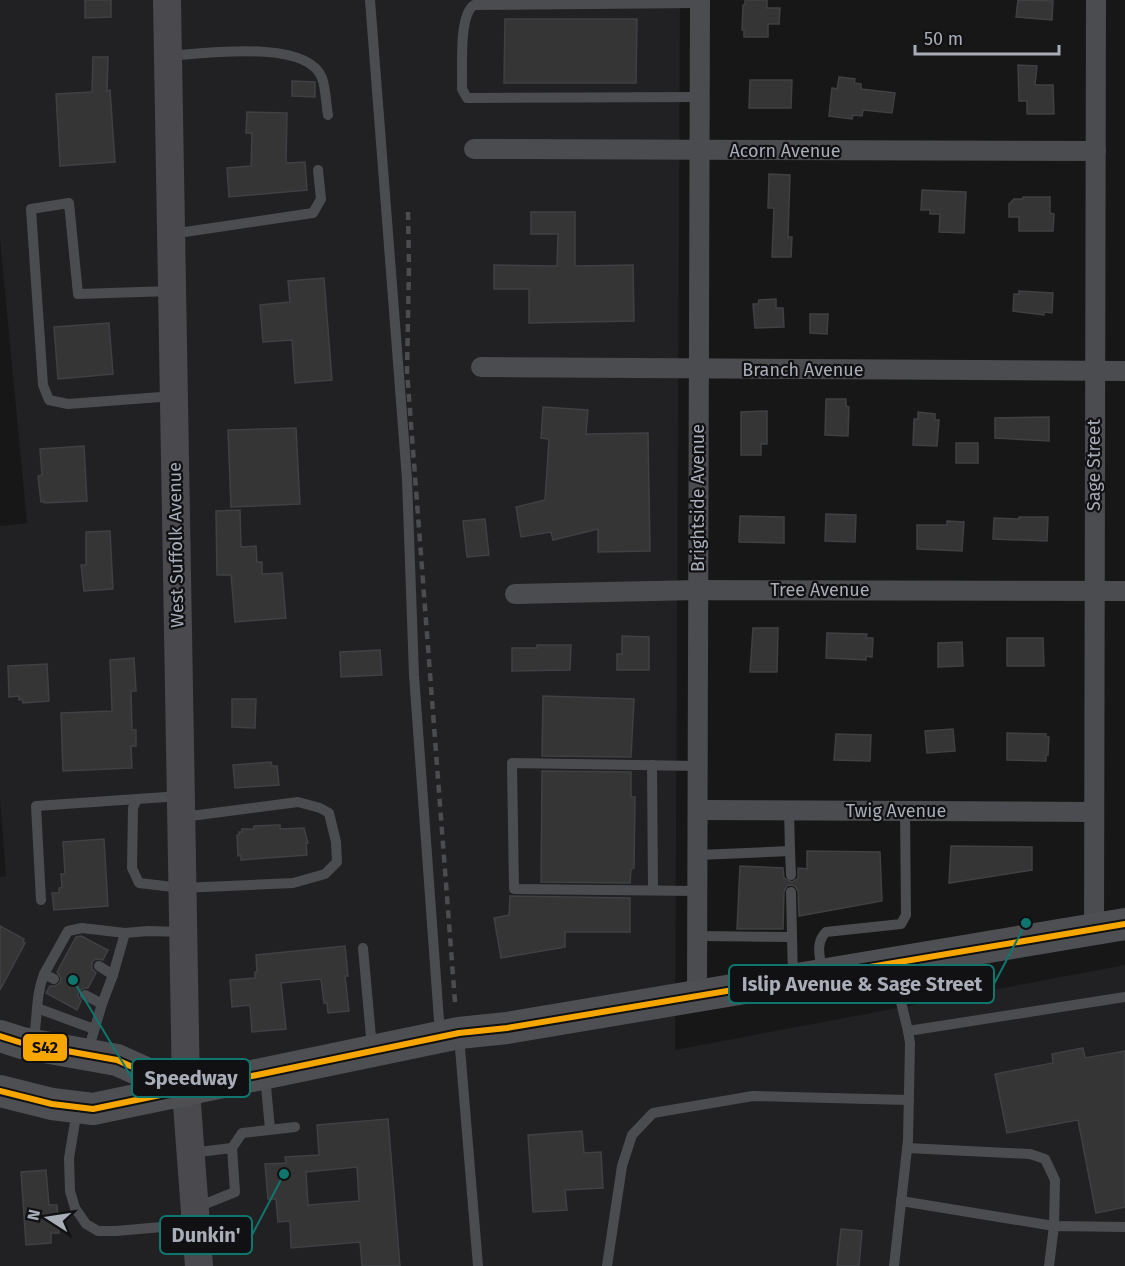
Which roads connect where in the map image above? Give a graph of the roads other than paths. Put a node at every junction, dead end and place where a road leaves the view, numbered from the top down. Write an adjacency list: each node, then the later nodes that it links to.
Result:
1 (167, 0): 5 (main road, West Suffolk Avenue)
2 (370, 0): 56 (lane)
3 (1096, 0): 10 (street, Sage Street)
4 (700, 2): 6 (street, Brightside Avenue); 6 (lane)
5 (168, 56): 7 (lane); 12 (main road, West Suffolk Avenue)
6 (700, 98): 9 (street, Brightside Avenue)
7 (328, 115)
8 (474, 149): 9 (street, Acorn Avenue)
9 (700, 151): 10 (street, Acorn Avenue); 15 (street, Brightside Avenue)
10 (1096, 151): 16 (street, Sage Street)
11 (318, 170): 12 (lane)
12 (171, 234): 13 (main road, West Suffolk Avenue)
13 (172, 291): 18 (main road, West Suffolk Avenue); 18 (lane)
14 (481, 367): 15 (street, Branch Avenue)
15 (698, 369): 16 (street, Branch Avenue); 19 (street, Brightside Avenue)
16 (1094, 371): 17 (street, Branch Avenue); 20 (street, Sage Street)
17 (1125, 371)
18 (174, 396): 26 (main road, West Suffolk Avenue)
19 (698, 590): 20 (street, Tree Avenue); 22 (street, Tree Avenue); 24 (street, Brightside Avenue)
20 (1094, 591): 21 (street, Tree Avenue); 30 (street, Sage Street)
21 (1125, 591)
22 (515, 594)
23 (652, 765): 24 (lane); 35 (lane); 35 (lane)
24 (699, 766): 27 (street, Brightside Avenue)
25 (137, 799): 26 (lane); 34 (lane); 38 (lane)
26 (181, 806): 34 (main road, West Suffolk Avenue); 34 (lane)
27 (699, 810): 28 (street, Twig Avenue); 32 (street, Brightside Avenue)
28 (789, 810): 29 (street, Twig Avenue); 31 (lane)
29 (905, 811): 30 (street, Twig Avenue); 49 (lane)
30 (1094, 812): 40 (street, Sage Street)
31 (790, 851): 32 (lane); 33 (lane)
32 (698, 855): 36 (street, Brightside Avenue)
33 (791, 875)
34 (182, 888): 41 (main road, West Suffolk Avenue)
35 (653, 890): 36 (lane)
36 (697, 891): 43 (street, Brightside Avenue)
37 (791, 892): 44 (lane)
38 (41, 900)
39 (1125, 925): 40 (main road)
40 (1094, 929): 46 (main road)
41 (183, 932): 42 (lane); 63 (main road, West Suffolk Avenue)
42 (125, 933): 48 (lane); 54 (lane)
43 (698, 936): 44 (lane); 51 (street, Brightside Avenue)
44 (792, 937): 49 (lane)
45 (363, 948): 60 (lane)
46 (892, 963): 49 (main road); 55 (lane)
47 (99, 966): 48 (lane)
48 (113, 975): 53 (lane)
49 (808, 977): 51 (main road)
50 (84, 995): 53 (lane)
51 (697, 996): 56 (main road)
52 (1125, 997): 55 (lane)
53 (102, 1004): 58 (lane)
54 (37, 1008): 58 (lane); 59 (lane)
55 (908, 1031): 64 (lane)
56 (449, 1035): 60 (main road); 76 (lane)
57 (0, 1036): 59 (main road)
58 (91, 1042): 59 (main road); 63 (main road)
59 (32, 1045)
60 (373, 1051): 61 (main road)
61 (264, 1074): 63 (main road); 67 (lane)
62 (0, 1091): 65 (main road)
63 (186, 1091): 65 (main road); 70 (main road, West Suffolk Avenue)
64 (909, 1100): 69 (lane); 77 (lane)
65 (78, 1107): 72 (lane)
66 (295, 1126): 67 (lane)
67 (270, 1130): 68 (lane)
68 (232, 1148): 70 (lane); 72 (lane)
69 (908, 1148): 71 (lane); 73 (lane)
70 (190, 1154): 72 (main road, West Suffolk Avenue)
71 (901, 1201): 73 (lane); 78 (lane)
72 (195, 1216): 75 (main road, West Suffolk Avenue)
73 (1054, 1226): 74 (lane); 79 (lane)
74 (1125, 1227)
75 (199, 1266)
76 (478, 1266)
77 (607, 1266)
78 (894, 1266)
79 (1049, 1266)

